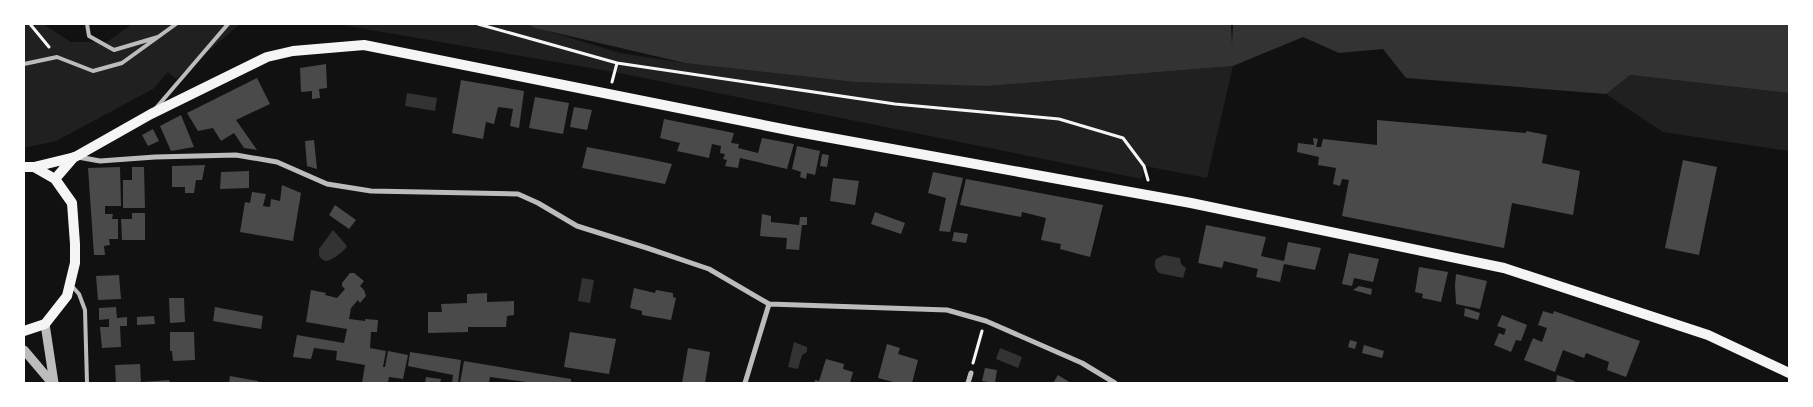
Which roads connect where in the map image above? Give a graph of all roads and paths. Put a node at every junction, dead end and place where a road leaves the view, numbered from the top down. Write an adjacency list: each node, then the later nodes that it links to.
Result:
1 (30, 24): 7 (path)
2 (88, 24): 6 (lane)
3 (176, 24): 6 (lane)
4 (228, 24): 9 (lane)
5 (478, 24): 11 (path)
6 (158, 37): 7 (lane)
7 (57, 57): 8 (lane)
8 (24, 64)
9 (151, 114): 10 (main road); 21 (main road)
10 (75, 157): 12 (main road); 13 (main road); 15 (street)
11 (1144, 166)
12 (29, 167): 13 (main road)
13 (55, 179): 14 (main road)
14 (70, 284): 17 (main road); 23 (lane)
15 (769, 304): 16 (street); 24 (street)
16 (986, 321): 20 (path); 26 (street)
17 (44, 324): 18 (main road); 22 (street)
18 (24, 331)
19 (24, 350): 22 (street)
20 (970, 373): 25 (street)
21 (1789, 373)
22 (53, 383)
23 (87, 383)
24 (745, 383)
25 (968, 383)
26 (1115, 383)

